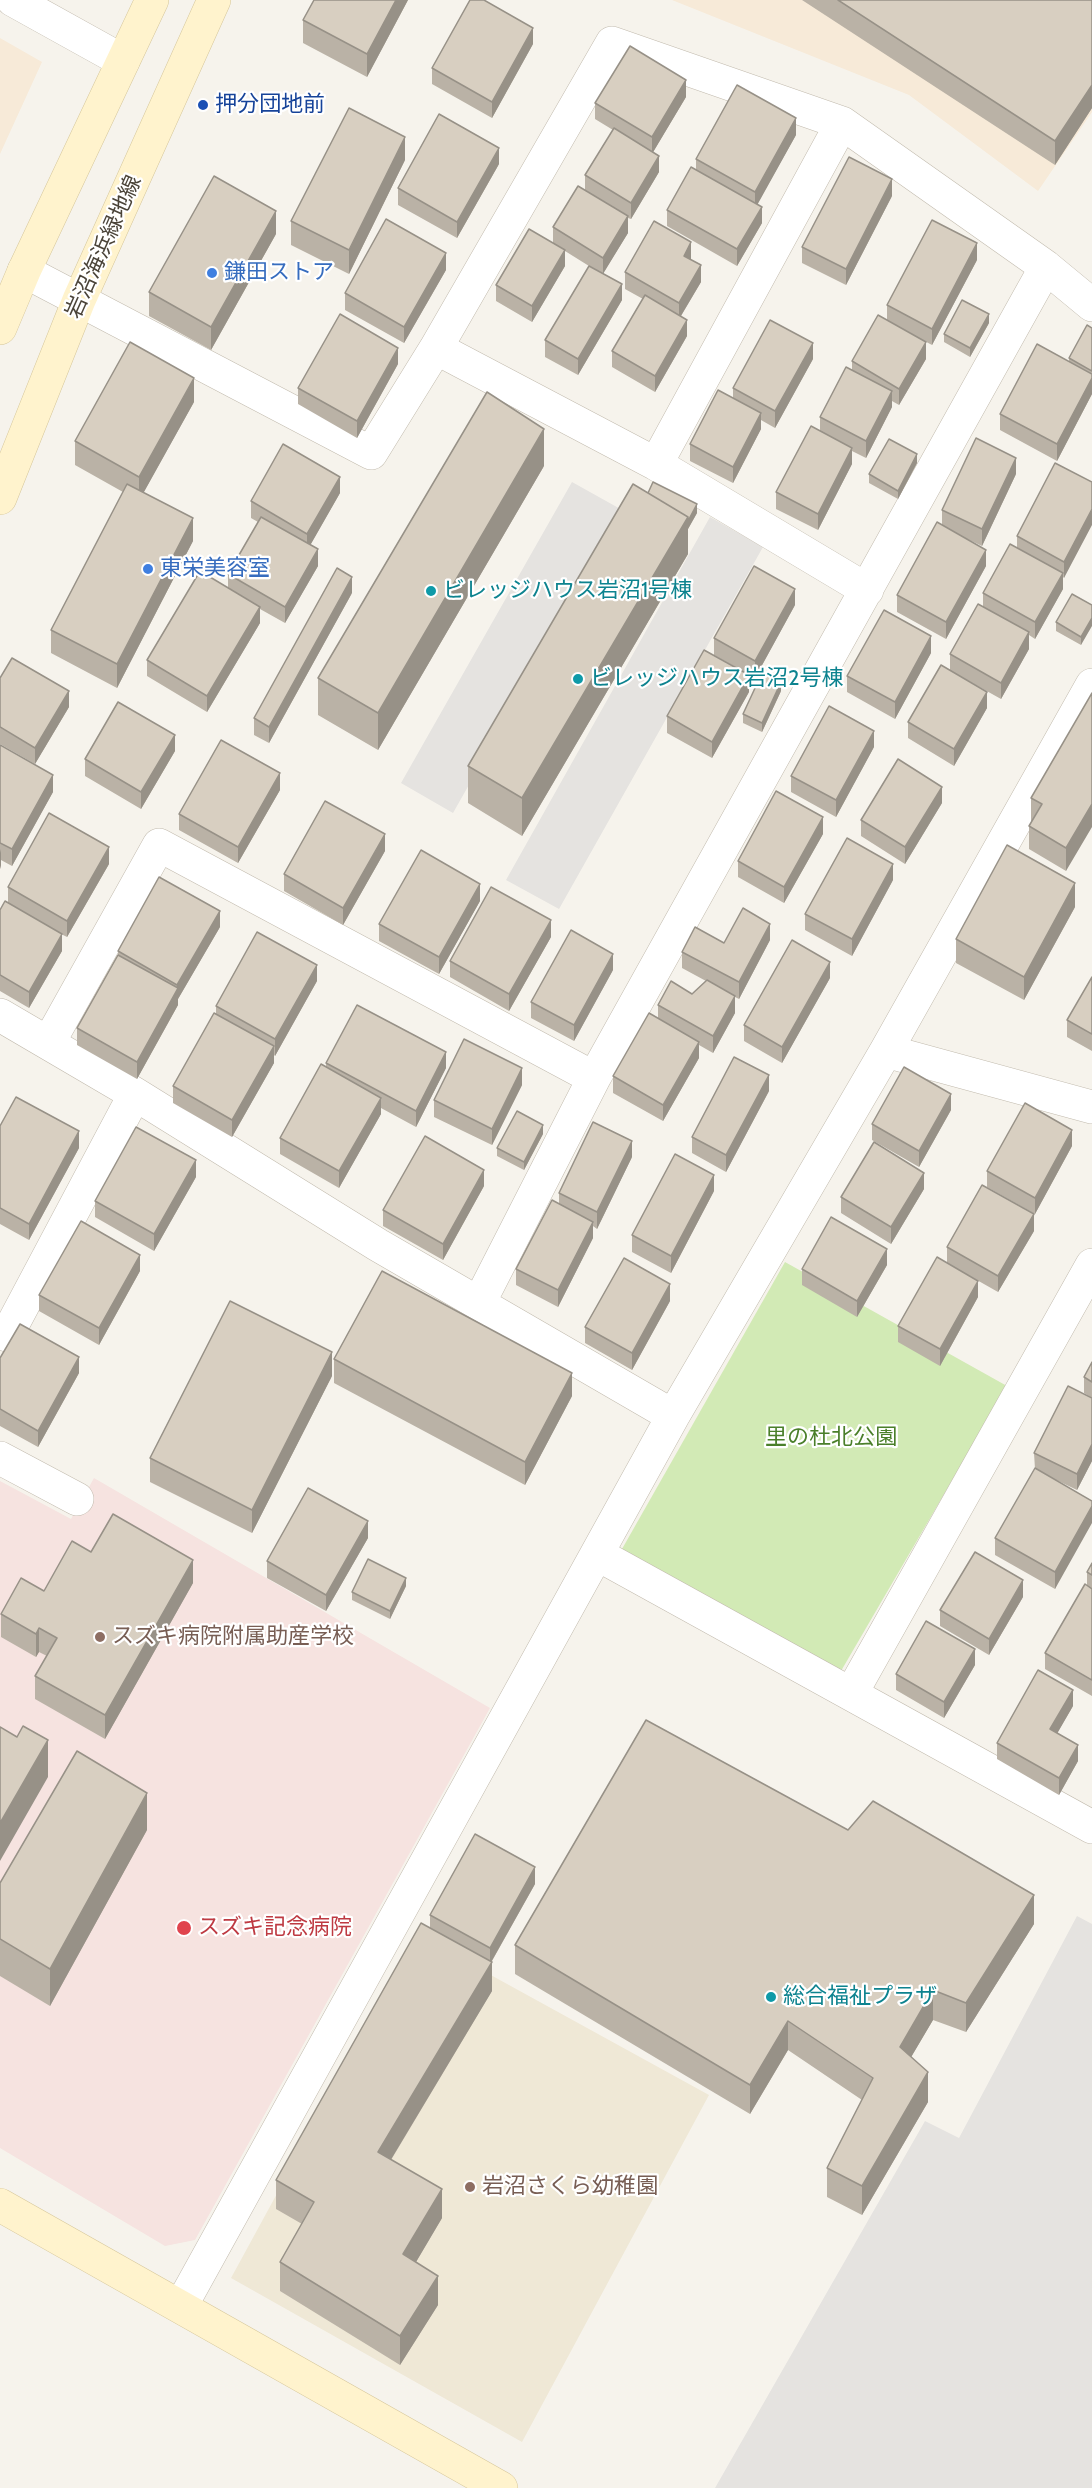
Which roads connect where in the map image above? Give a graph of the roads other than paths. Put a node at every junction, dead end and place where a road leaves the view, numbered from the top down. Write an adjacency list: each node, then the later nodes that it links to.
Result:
1 (13, 0): 4 (street)
2 (152, 0): 4 (main road)
3 (214, 0): 8 (main road, 岩沼海浜緑地線)
4 (123, 61): 7 (main road)
5 (842, 123): 6 (street); 11 (street); 12 (street)
6 (1046, 267): 9 (street); 14 (street)
7 (24, 271): 8 (street); 10 (main road)
8 (79, 300): 11 (street); 13 (main road, 岩沼海浜緑地線)
9 (1092, 305)
10 (0, 328)
11 (436, 348): 12 (street)
12 (656, 465): 14 (street)
13 (0, 498)
14 (867, 590): 19 (street)
15 (1092, 684): 18 (street)
16 (0, 1015): 17 (street)
17 (49, 1042): 19 (street); 20 (street)
18 (886, 1051): 21 (street); 25 (street)
19 (594, 1078): 23 (street)
20 (135, 1094): 23 (street); 24 (street)
21 (1092, 1107)
22 (1092, 1265): 29 (street)
23 (479, 1303): 25 (street)
24 (7, 1335)
25 (673, 1416): 28 (street)
26 (0, 1458): 27 (street)
27 (77, 1499)
28 (597, 1554): 29 (street); 32 (street)
29 (851, 1694): 30 (street)
30 (1092, 1827)
31 (0, 2205): 32 (main road)
32 (181, 2307): 33 (main road)
33 (501, 2488)

